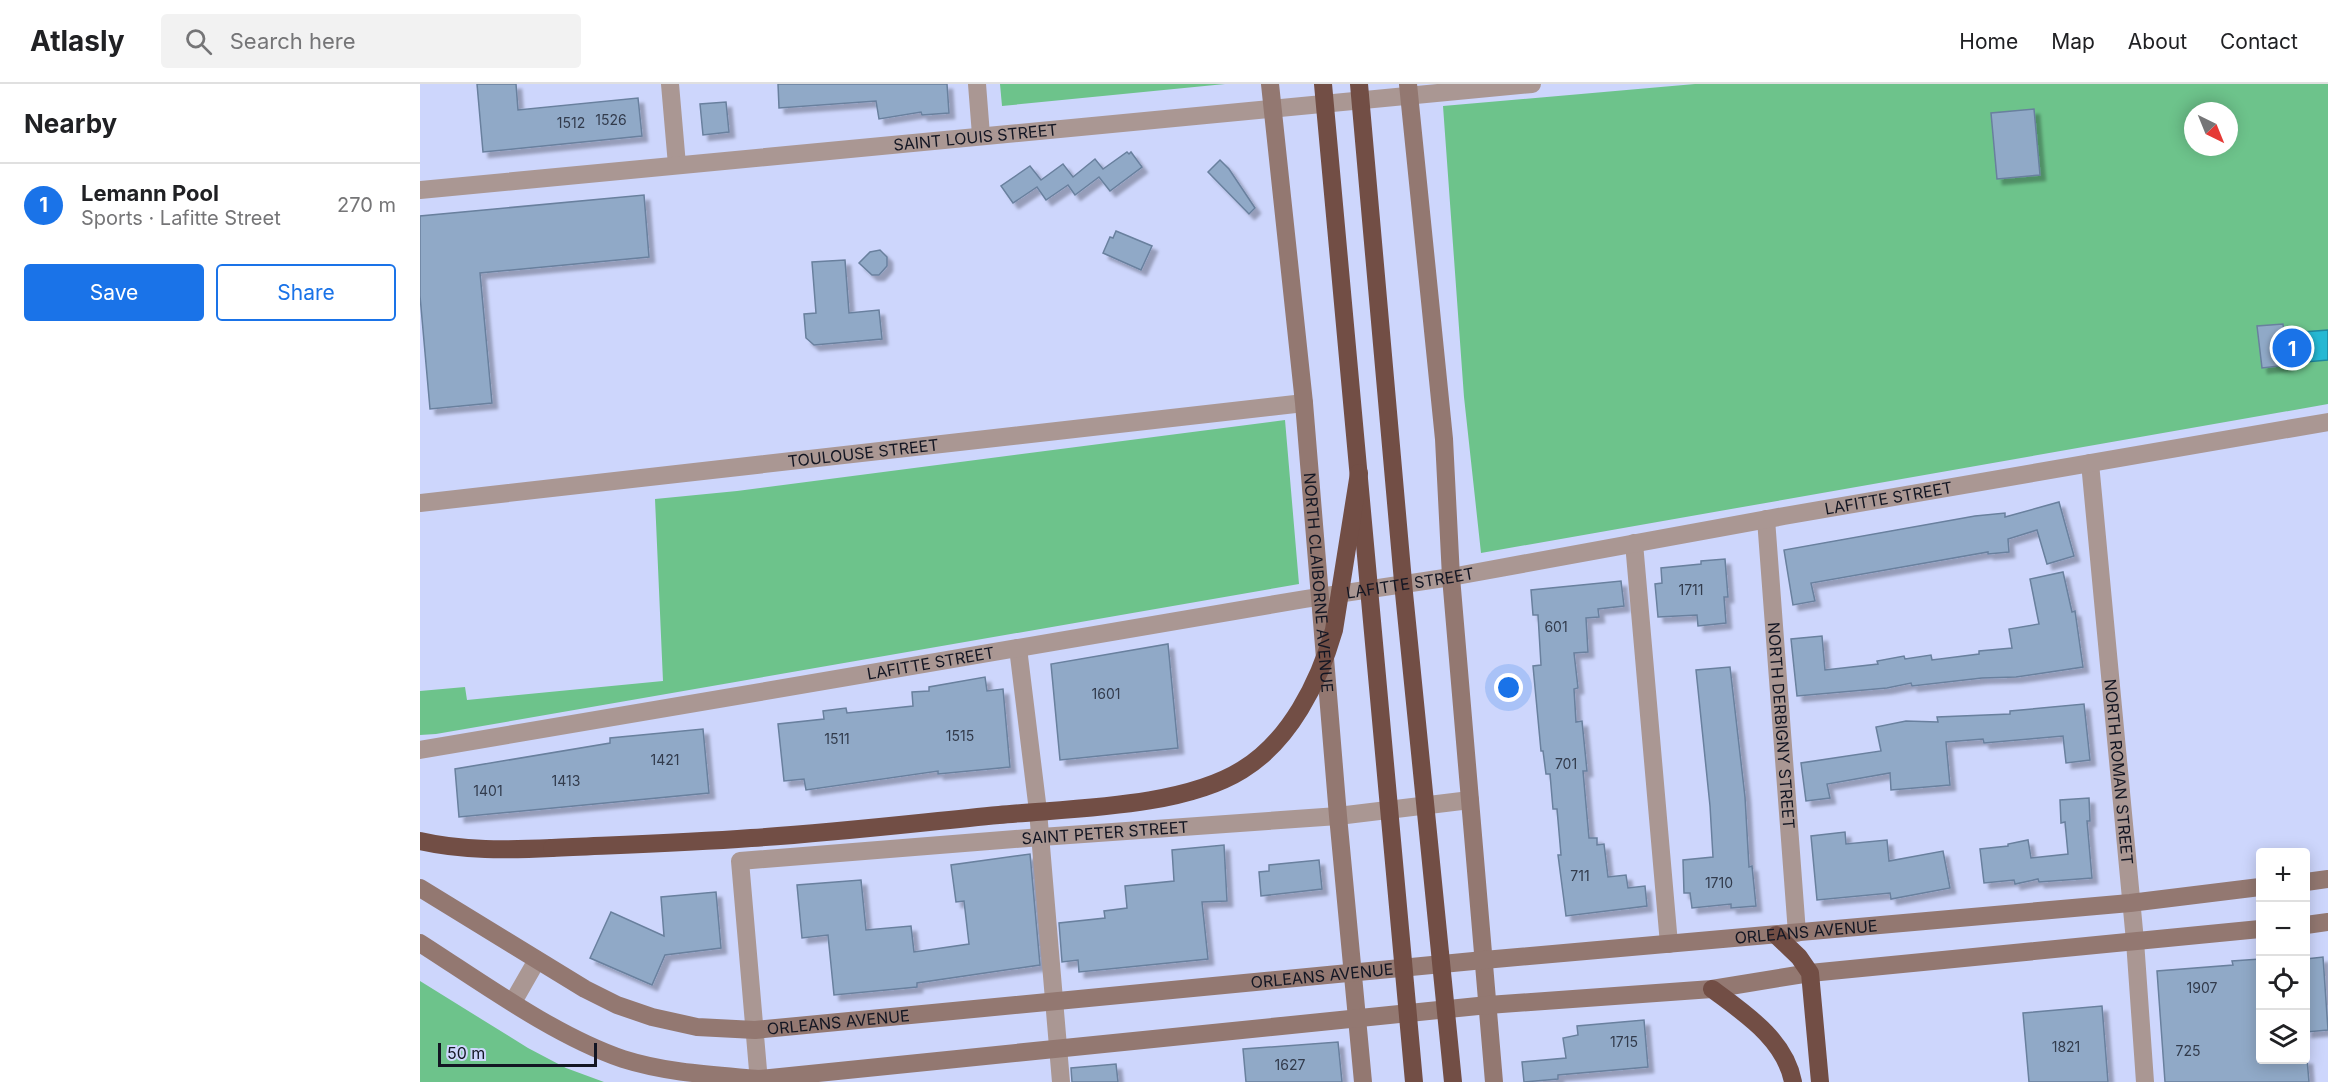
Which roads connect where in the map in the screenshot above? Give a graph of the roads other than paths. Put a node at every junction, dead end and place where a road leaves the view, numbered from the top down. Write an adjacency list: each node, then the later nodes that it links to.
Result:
1 (670, 84): 10 (street)
2 (977, 84): 9 (street)
3 (1270, 84): 8 (street, NORTH CLAIBORNE AVENUE)
4 (1323, 84): 15 (highway, bridge)
5 (1359, 84): 55 (highway, bridge)
6 (1532, 84): 7 (street, SAINT LOUIS STREET)
7 (1409, 90): 8 (street, SAINT LOUIS STREET); 19 (street)
8 (1272, 108): 9 (street, SAINT LOUIS STREET); 12 (street, NORTH CLAIBORNE AVENUE)
9 (981, 135): 10 (street, SAINT LOUIS STREET)
10 (677, 165): 11 (street, SAINT LOUIS STREET)
11 (420, 190)
12 (1304, 403): 16 (street, TOULOUSE STREET); 20 (street, NORTH CLAIBORNE AVENUE)
13 (2328, 422): 14 (street, LAFITTE STREET)
14 (2090, 463): 17 (street, LAFITTE STREET); 31 (street, NORTH ROMAN STREET)
15 (1359, 472): 26 (highway, bridge); 54 (highway, bridge)
16 (420, 503)
17 (1766, 519): 18 (street, LAFITTE STREET); 35 (street, NORTH DERBIGNY STREET)
18 (1634, 543): 19 (street, LAFITTE STREET); 39 (street)
19 (1451, 577): 20 (street, LAFITTE STREET); 23 (street)
20 (1321, 597): 21 (street, LAFITTE STREET); 24 (street, NORTH CLAIBORNE AVENUE)
21 (1018, 648): 22 (street, LAFITTE STREET); 25 (street)
22 (420, 750)
23 (1470, 800): 24 (street, SAINT PETER STREET); 41 (street)
24 (1338, 816): 25 (street, SAINT PETER STREET); 42 (street, NORTH CLAIBORNE AVENUE)
25 (1041, 837): 46 (street); 49 (street, SAINT PETER STREET)
26 (420, 841)
27 (2328, 879): 28 (street)
28 (2310, 881)
29 (2256, 887): 31 (street, ORLEANS AVENUE)
30 (420, 888): 40 (street, ORLEANS AVENUE)
31 (2130, 903): 35 (street, ORLEANS AVENUE); 37 (street, NORTH ROMAN STREET)
32 (2328, 922): 33 (street)
33 (2310, 924)
34 (2256, 929): 37 (street)
35 (1797, 933): 36 (street, ORLEANS AVENUE)
36 (1776, 935): 39 (street, ORLEANS AVENUE); 43 (highway)
37 (2135, 941): 43 (street); 59 (street, NORTH ROMAN STREET)
38 (420, 943): 45 (street)
39 (1669, 944): 41 (street, ORLEANS AVENUE)
40 (537, 960): 45 (street); 49 (street, ORLEANS AVENUE)
41 (1484, 960): 42 (street, ORLEANS AVENUE); 47 (street)
42 (1353, 972): 46 (street, ORLEANS AVENUE); 48 (street, NORTH CLAIBORNE AVENUE)
43 (1810, 973): 44 (street); 58 (highway)
44 (1712, 989): 47 (street); 57 (highway)
45 (513, 1002): 51 (street)
46 (1054, 1002): 49 (street, ORLEANS AVENUE); 50 (street)
47 (1488, 1005): 48 (street); 56 (street)
48 (1358, 1019): 50 (street); 53 (street, NORTH CLAIBORNE AVENUE)
49 (755, 1030): 51 (street)
50 (1058, 1049): 51 (street); 52 (street)
51 (759, 1081)
52 (1061, 1082)
53 (1363, 1082)
54 (1414, 1082)
55 (1453, 1082)
56 (1494, 1082)
57 (1793, 1082)
58 (1820, 1082)
59 (2145, 1082)

